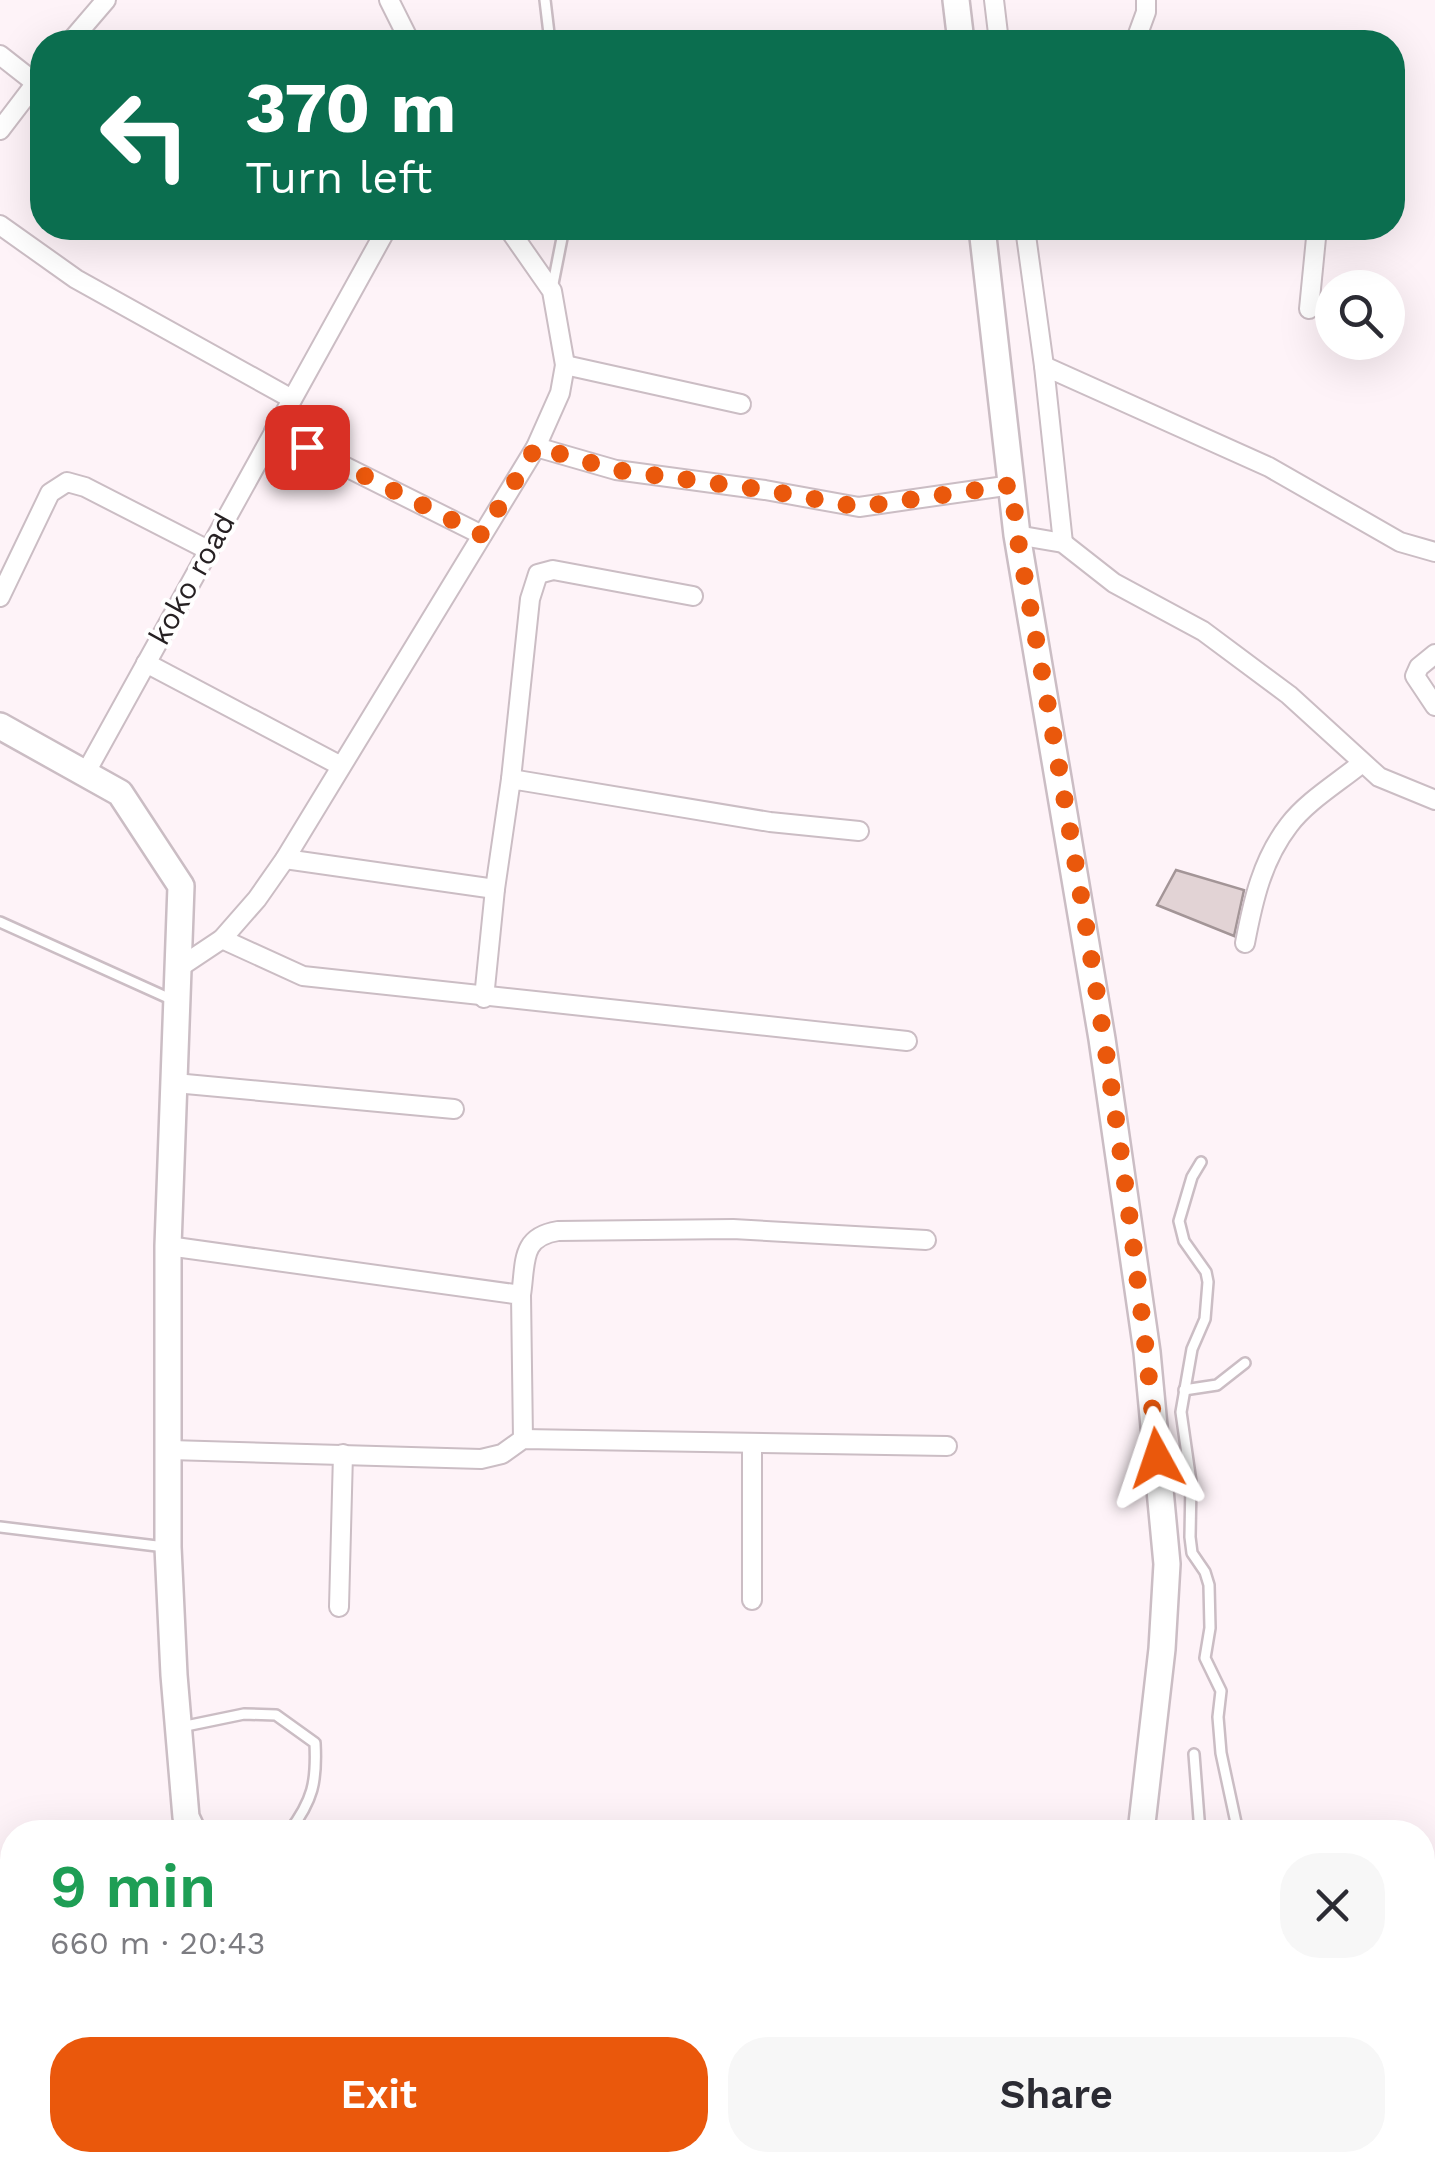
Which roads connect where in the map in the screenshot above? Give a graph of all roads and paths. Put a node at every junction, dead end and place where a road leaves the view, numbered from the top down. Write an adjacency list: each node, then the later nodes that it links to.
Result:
1 (106, 0): 7 (street)
2 (389, 0): 8 (street)
3 (544, 0): 9 (lane)
4 (956, 0): 10 (street)
5 (994, 0): 11 (street)
6 (1146, 0): 12 (street)
7 (80, 30)
8 (404, 30)
9 (548, 30)
10 (960, 30)
11 (998, 30)
12 (1139, 30)
13 (0, 54): 14 (street)
14 (30, 75)
15 (30, 94): 16 (street)
16 (0, 130)
17 (0, 225): 28 (street)
18 (380, 240): 28 (street, koko road)
19 (516, 240): 24 (street)
20 (562, 240): 24 (lane)
21 (983, 240): 32 (street)
22 (1027, 240): 27 (street)
23 (1317, 240): 25 (street)
24 (552, 291): 26 (street)
25 (1309, 309)
26 (565, 365): 29 (street); 31 (street)
27 (1044, 366): 35 (street); 37 (street)
28 (292, 399): 30 (street, koko road)
29 (741, 404)
30 (274, 431): 33 (street); 36 (street, koko road)
31 (536, 447): 32 (street); 33 (street)
32 (1012, 485): 34 (street)
33 (482, 535): 45 (street)
34 (1017, 535): 35 (street); 80 (street)
35 (1063, 543): 44 (street)
36 (208, 550): 39 (street); 41 (street, koko road)
37 (1435, 552)
38 (693, 596): 47 (street)
39 (0, 597)
40 (1435, 654): 42 (street)
41 (146, 663): 45 (street); 46 (street, koko road)
42 (1435, 706)
43 (0, 726): 46 (street)
44 (1362, 763): 48 (street); 54 (street)
45 (341, 766): 50 (street)
46 (85, 774): 55 (street)
47 (511, 780): 49 (street); 51 (street)
48 (1435, 800)
49 (859, 831)
50 (284, 859): 51 (street); 53 (street)
51 (495, 889): 56 (street)
52 (0, 922): 57 (lane)
53 (222, 939): 55 (street); 56 (street)
54 (1244, 943)
55 (180, 968): 57 (street)
56 (484, 998): 58 (street)
57 (178, 1002): 59 (street)
58 (906, 1041)
59 (175, 1083): 60 (street); 63 (street)
60 (454, 1109)
61 (1201, 1162): 66 (lane)
62 (926, 1240): 64 (street)
63 (168, 1246): 64 (street); 70 (street)
64 (521, 1294): 67 (street)
65 (1245, 1362): 66 (lane)
66 (1184, 1390): 82 (lane)
67 (523, 1439): 68 (street); 71 (street)
68 (752, 1443): 69 (street); 74 (street)
69 (947, 1446)
70 (170, 1450): 71 (street); 73 (street)
71 (343, 1454): 75 (street)
72 (0, 1527): 73 (lane)
73 (168, 1547): 76 (street)
74 (752, 1600)
75 (339, 1607)
76 (178, 1727): 78 (street); 79 (lane)
77 (1194, 1754): 81 (lane)
78 (185, 1820)
79 (298, 1820)
80 (1142, 1820)
81 (1199, 1820)
82 (1235, 1820)

